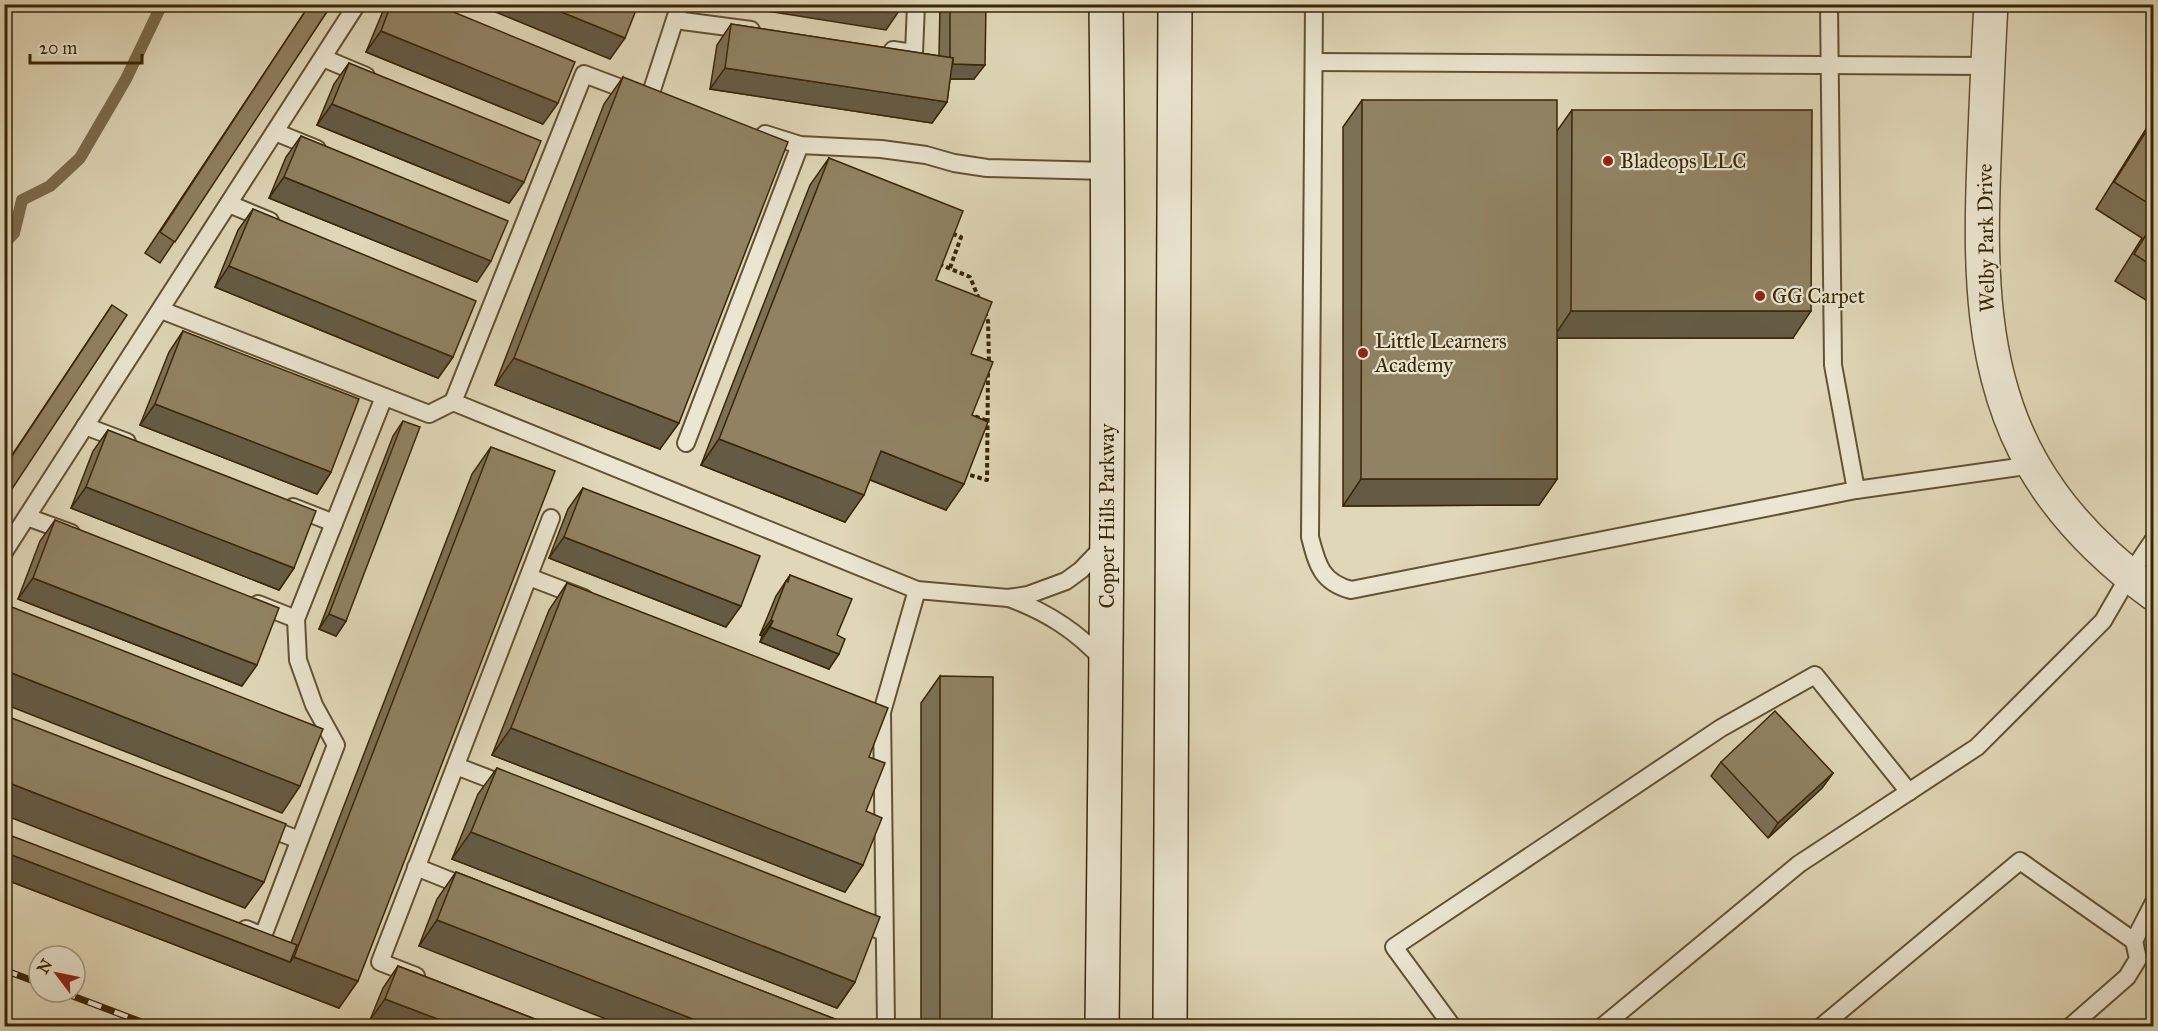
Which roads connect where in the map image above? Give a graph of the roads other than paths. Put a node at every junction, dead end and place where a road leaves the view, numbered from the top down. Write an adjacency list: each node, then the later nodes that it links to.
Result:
1 (357, 4): 11 (lane)
2 (916, 4): 10 (lane)
3 (1106, 4): 20 (main road, Copper Hills Parkway)
4 (1175, 4): 64 (main road)
5 (1314, 4): 12 (lane)
6 (1829, 4): 13 (lane)
7 (1990, 4): 14 (main road, Welby Park Drive)
8 (677, 12): 9 (lane); 25 (lane)
9 (766, 32)
10 (880, 48)
11 (323, 58): 15 (lane); 17 (lane)
12 (1314, 62): 13 (lane); 30 (lane)
13 (1829, 65): 14 (lane); 30 (lane)
14 (1988, 66): 29 (main road, Welby Park Drive)
15 (378, 81)
16 (746, 129): 18 (lane)
17 (275, 132): 19 (lane); 21 (lane)
18 (800, 145): 20 (lane); 27 (lane)
19 (329, 153)
20 (1108, 171): 37 (main road, Copper Hills Parkway)
21 (229, 204): 22 (lane); 23 (lane)
22 (283, 226)
23 (161, 310): 24 (lane); 26 (lane)
24 (384, 397): 25 (lane); 34 (lane)
25 (453, 402): 41 (lane)
26 (86, 426): 28 (lane); 32 (lane)
27 (686, 443)
28 (140, 447)
29 (2033, 465): 30 (lane); 40 (main road, Welby Park Drive)
30 (1856, 490)
31 (280, 502): 34 (lane)
32 (27, 517): 35 (lane); 38 (lane)
33 (551, 518): 39 (lane)
34 (334, 523): 45 (lane)
35 (83, 538)
36 (2154, 539): 40 (lane)
37 (1107, 543): 43 (lane); 46 (main road, Copper Hills Parkway)
38 (4, 552)
39 (529, 577): 44 (lane); 49 (lane)
40 (2141, 585): 51 (lane)
41 (917, 590): 43 (lane); 59 (lane)
42 (240, 597): 45 (lane)
43 (1008, 598): 46 (lane)
44 (595, 602)
45 (296, 619): 48 (lane)
46 (1106, 663): 63 (main road, Copper Hills Parkway)
47 (314, 737): 48 (lane)
48 (336, 745): 53 (lane)
49 (456, 766): 50 (lane); 54 (lane)
50 (522, 792)
51 (1909, 792): 65 (lane); 66 (lane)
52 (245, 819): 53 (lane)
53 (299, 840): 58 (lane)
54 (416, 867): 55 (lane); 61 (lane)
55 (482, 893)
56 (2154, 902): 60 (lane)
57 (840, 915): 59 (lane)
58 (231, 924)
59 (884, 932): 62 (lane)
60 (2134, 941): 67 (lane); 68 (lane)
61 (433, 982)
62 (886, 1026)
63 (1102, 1026)
64 (1170, 1026)
65 (1452, 1026)
66 (1603, 1026)
67 (1822, 1026)
68 (2071, 1026)

